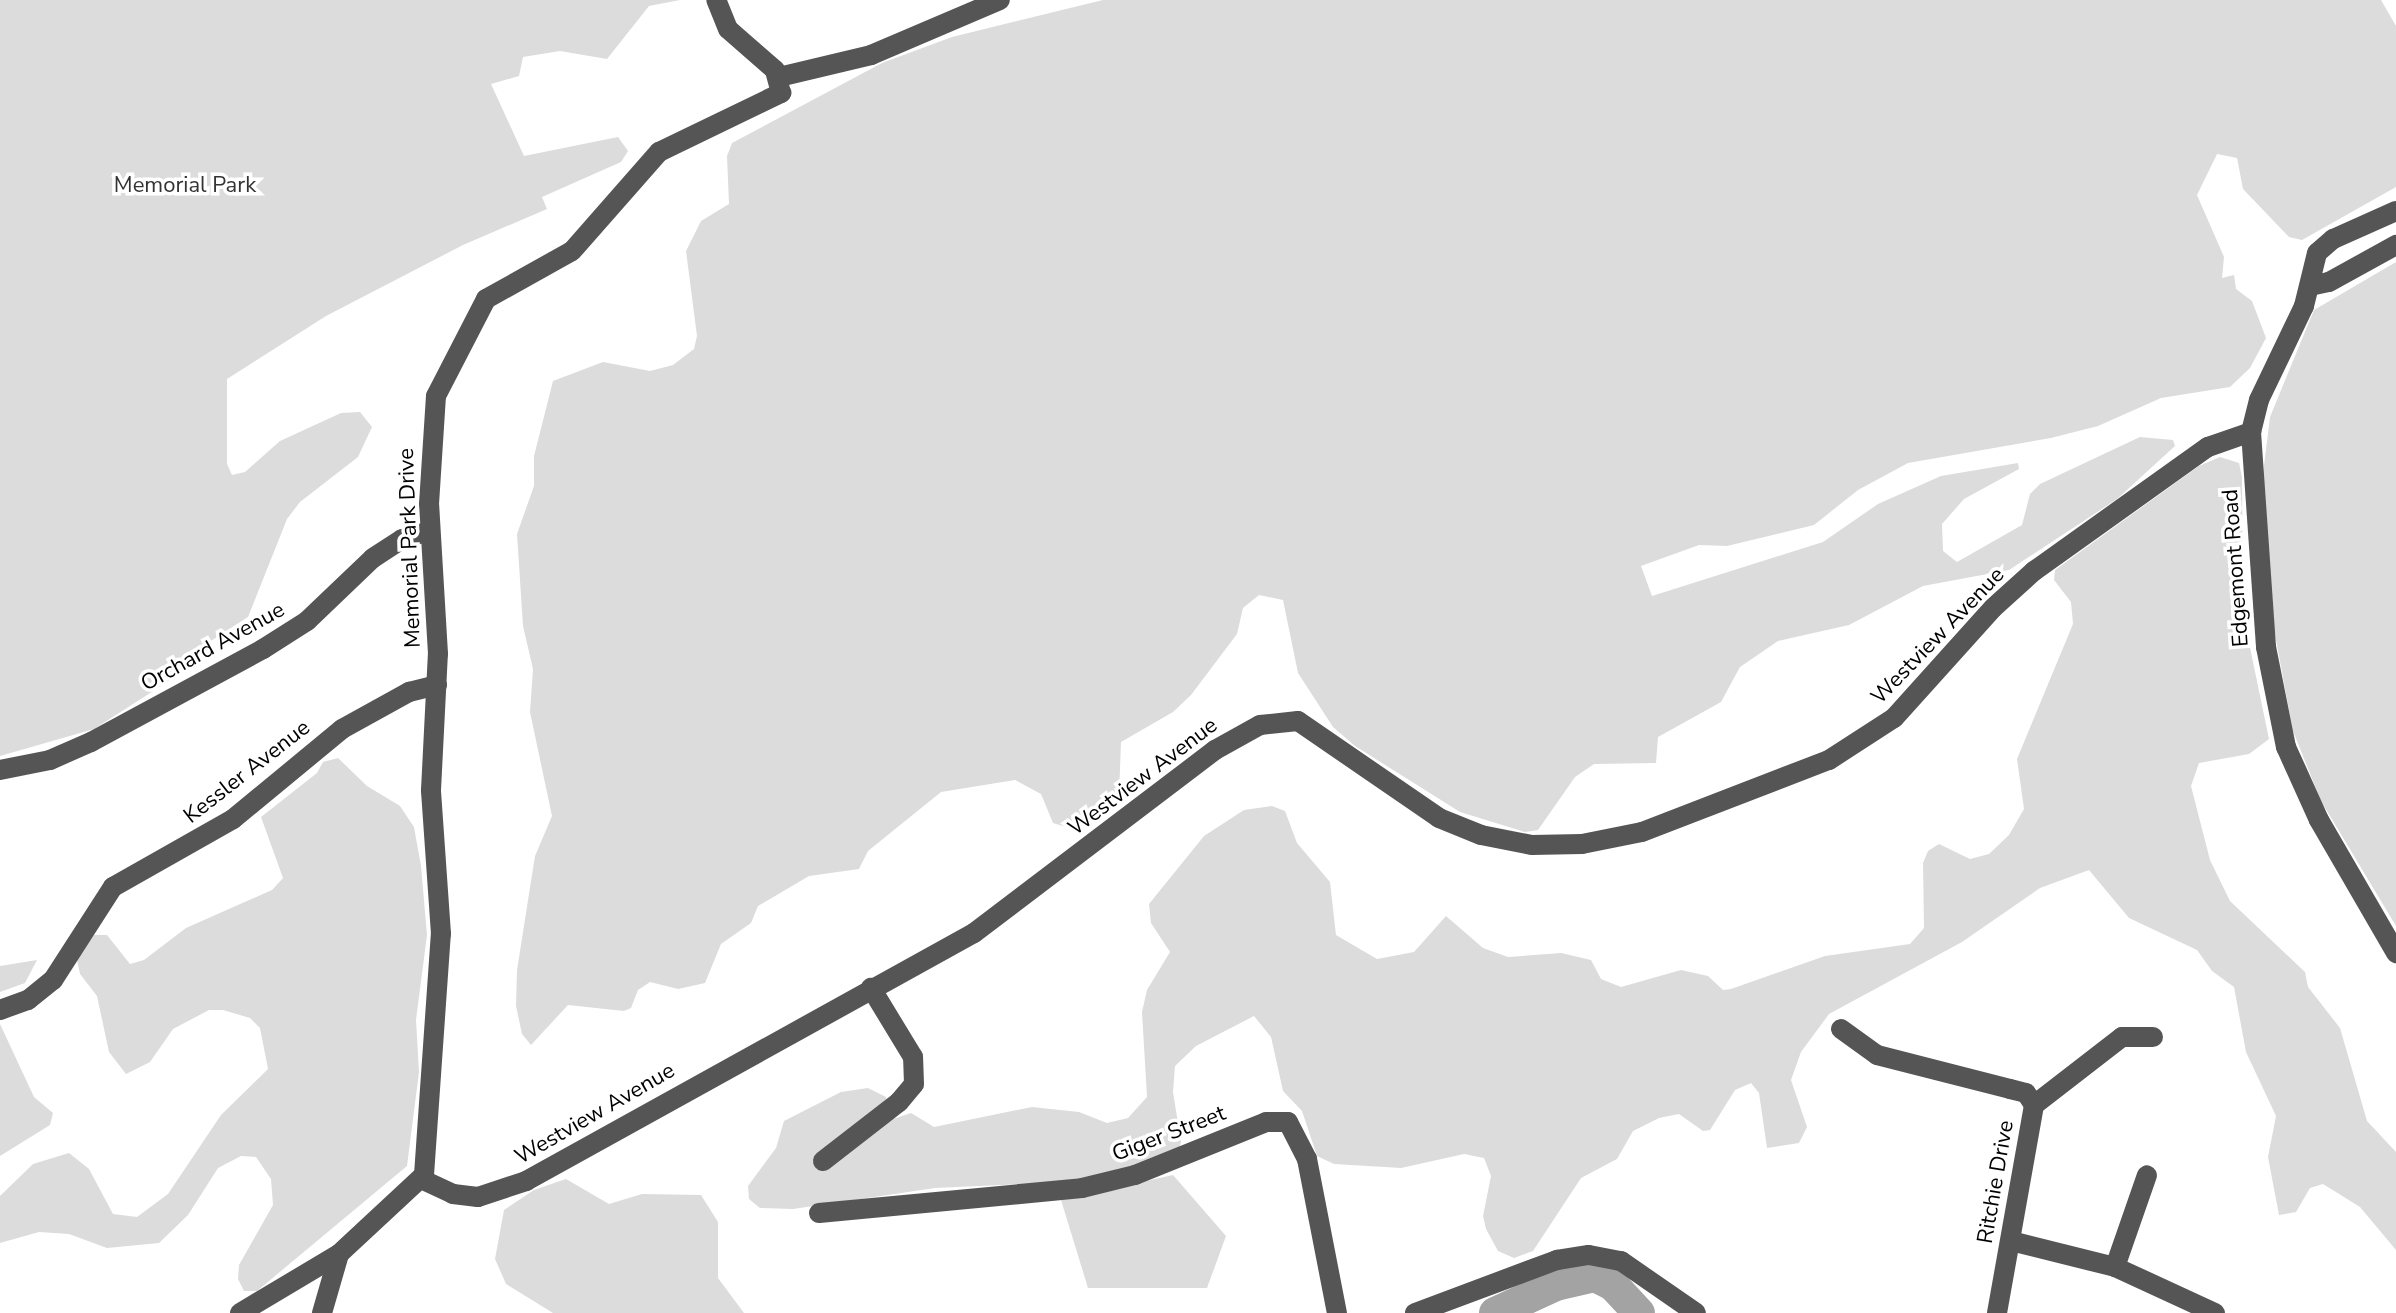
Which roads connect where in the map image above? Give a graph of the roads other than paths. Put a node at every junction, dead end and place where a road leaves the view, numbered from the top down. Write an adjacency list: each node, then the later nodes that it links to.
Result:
1 (716, 0): 3 (street)
2 (1000, 0): 3 (street)
3 (779, 77): 8 (street, Memorial Park Drive)
4 (2396, 211): 6 (street, Edgemont Road)
5 (2396, 245): 6 (street)
6 (2310, 286): 7 (street, Edgemont Road)
7 (2251, 432): 11 (street, Edgemont Road); 12 (street, Westview Avenue)
8 (430, 531): 9 (street, Memorial Park Drive); 10 (street, Orchard Avenue)
9 (437, 685): 13 (street, Kessler Avenue); 19 (street, Memorial Park Drive)
10 (0, 770)
11 (2396, 953)
12 (871, 988): 17 (street); 19 (street, Westview Avenue)
13 (0, 1010)
14 (1841, 1029): 16 (street)
15 (2153, 1037): 16 (street, Ritchie Drive)
16 (2034, 1105): 21 (street, Ritchie Drive)
17 (823, 1161)
18 (2147, 1175): 23 (street)
19 (421, 1179): 22 (street)
20 (819, 1213): 26 (street, Giger Street)
21 (2011, 1241): 23 (street); 29 (street, Ritchie Drive)
22 (339, 1254): 24 (street); 25 (street)
23 (2115, 1267): 30 (street)
24 (240, 1313)
25 (322, 1313)
26 (1337, 1313)
27 (1415, 1313): 28 (street)
28 (1696, 1313)
29 (1997, 1313)
30 (2215, 1313)

